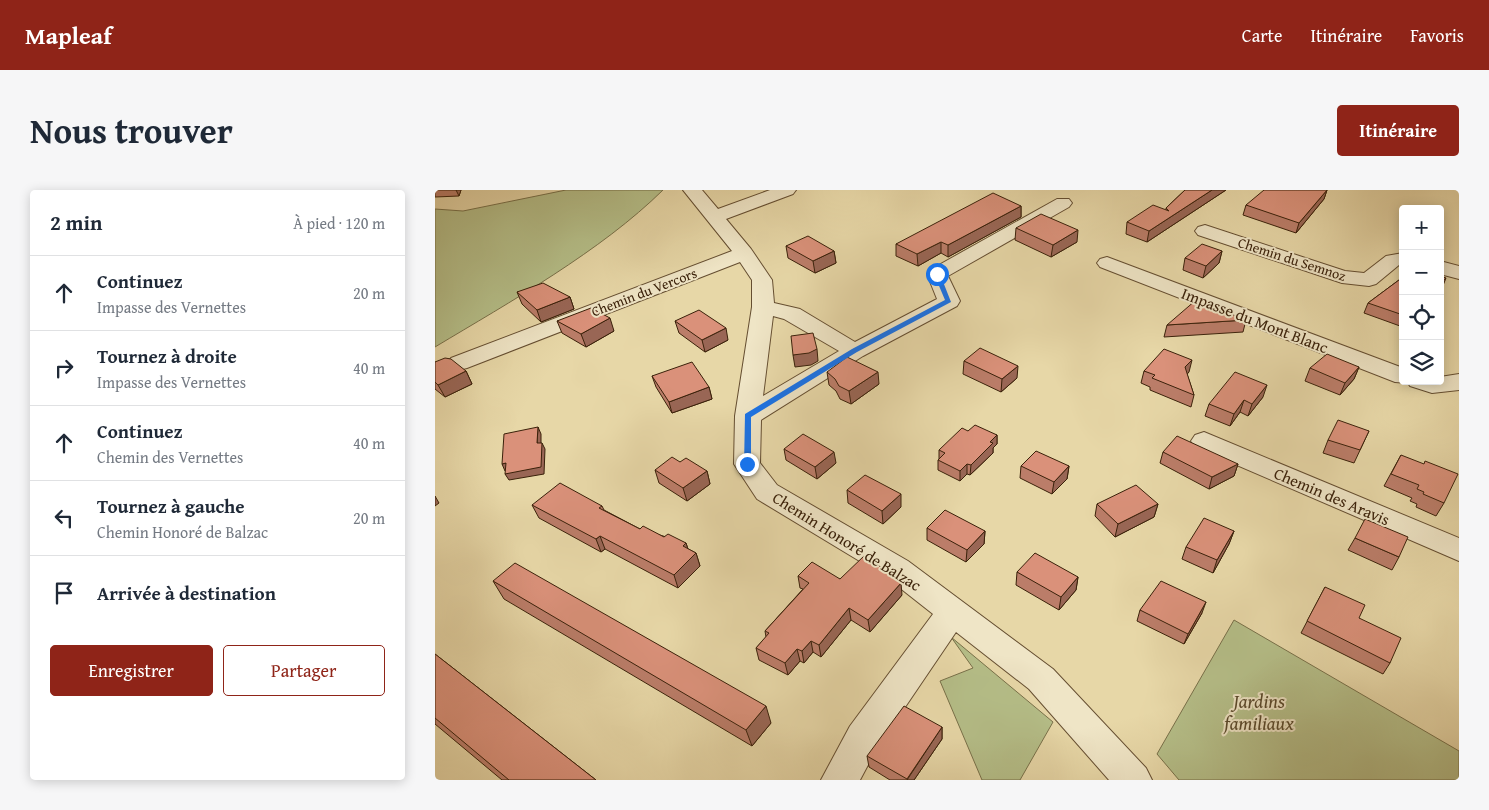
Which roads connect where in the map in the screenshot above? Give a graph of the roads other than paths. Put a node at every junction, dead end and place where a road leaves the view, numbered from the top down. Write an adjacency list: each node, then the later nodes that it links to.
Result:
1 (692, 190): 4 (street, Chemin Honoré de Balzac)
2 (787, 190): 4 (street)
3 (1063, 203): 12 (street)
4 (714, 217): 6 (street, Chemin Honoré de Balzac)
5 (1205, 231): 7 (street, Chemin du Semnoz)
6 (744, 253): 11 (street, Chemin Honoré de Balzac); 13 (street, Chemin du Vercors)
7 (1399, 259)
8 (1107, 263): 14 (street, Impasse du Mont Blanc)
9 (1444, 268): 10 (street)
10 (1459, 273)
11 (763, 307): 12 (street); 17 (street, Chemin Honoré de Balzac)
12 (855, 351): 17 (street)
13 (459, 364)
14 (1399, 375)
15 (1459, 382): 16 (street)
16 (1444, 384)
17 (748, 416): 20 (street, Chemin Honoré de Balzac)
18 (1204, 442): 19 (street, Chemin des Aravis)
19 (1459, 550)
20 (953, 610): 21 (street); 22 (street, Chemin Honoré de Balzac)
21 (840, 780)
22 (1133, 780)

